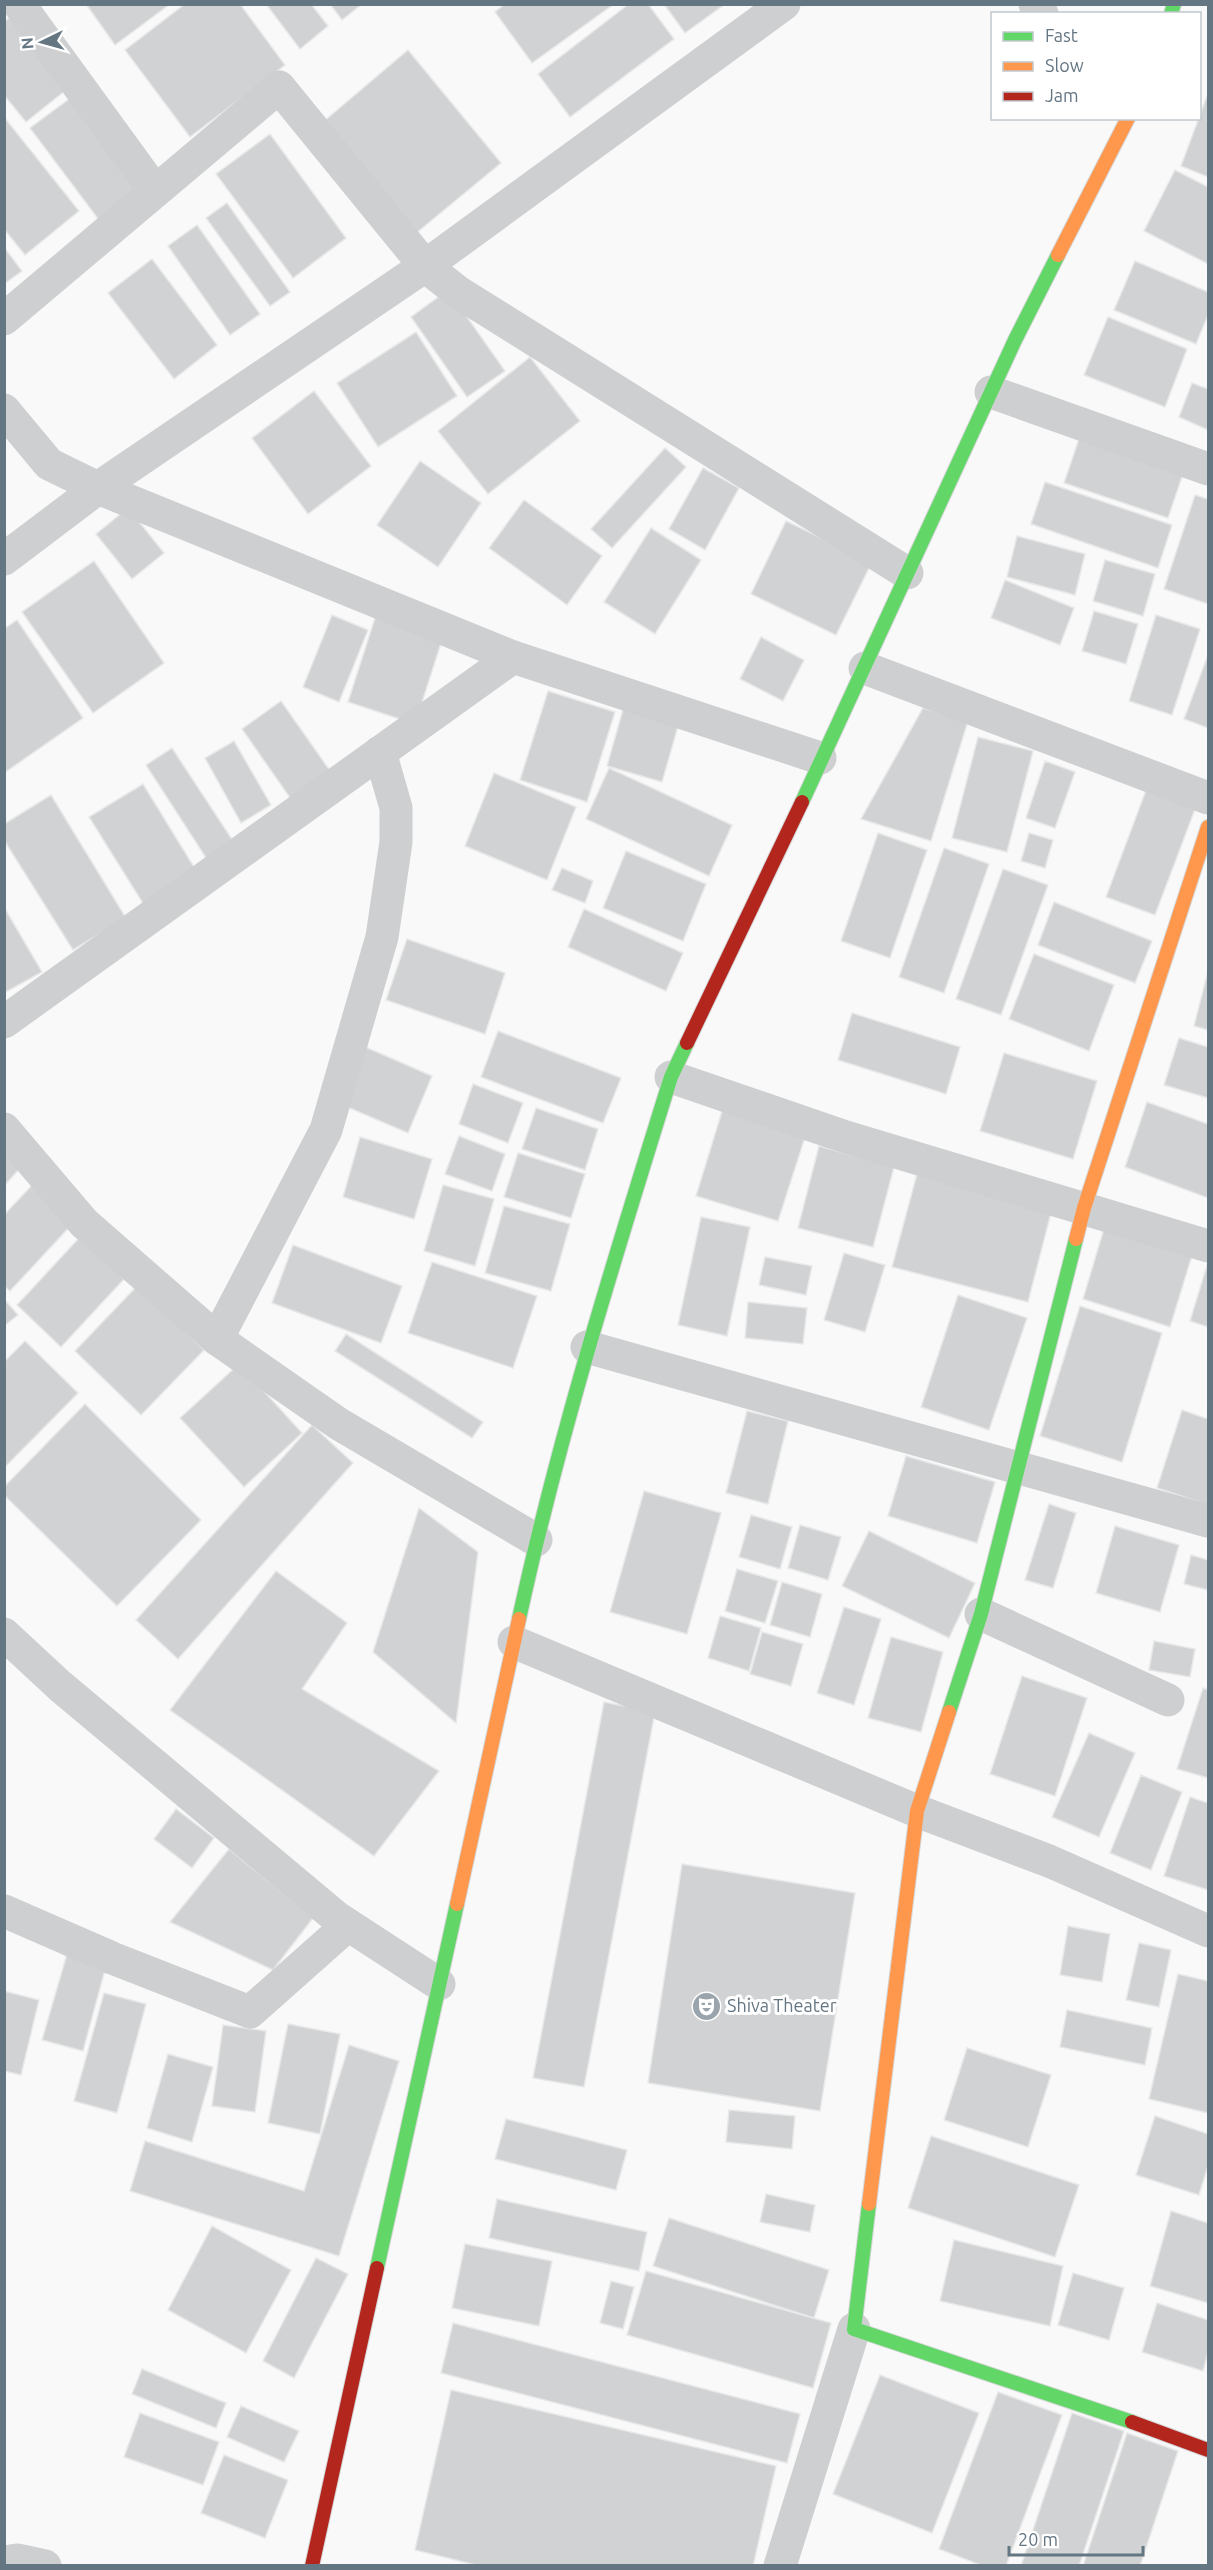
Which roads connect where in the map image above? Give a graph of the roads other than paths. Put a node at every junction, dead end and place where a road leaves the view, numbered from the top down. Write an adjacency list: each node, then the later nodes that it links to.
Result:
1 (19, 4): 4 (street)
2 (784, 4): 5 (street)
3 (1127, 120): 7 (street)
4 (155, 191): 5 (street); 6 (street)
5 (425, 266): 10 (street); 12 (street)
6 (4, 319)
7 (991, 392): 9 (street); 12 (street)
8 (4, 410): 10 (street)
9 (1209, 469)
10 (98, 488): 11 (street); 13 (street)
11 (4, 559)
12 (907, 573): 14 (street)
13 (513, 657): 15 (street); 16 (street)
14 (865, 668): 16 (street); 17 (street)
15 (380, 752): 19 (street); 24 (street)
16 (820, 758): 20 (street)
17 (1209, 798)
18 (1209, 827): 22 (street)
19 (4, 1022)
20 (670, 1077): 22 (street); 25 (street)
21 (4, 1129): 24 (street)
22 (1084, 1208): 23 (street); 26 (street)
23 (1209, 1246)
24 (217, 1339): 28 (street)
25 (587, 1347): 26 (street); 28 (street)
26 (1018, 1468): 27 (street); 29 (street)
27 (1209, 1521)
28 (536, 1540): 31 (street)
29 (981, 1614): 32 (street); 33 (street)
30 (4, 1634): 35 (street)
31 (514, 1642): 33 (street); 37 (street)
32 (1168, 1700)
33 (917, 1811): 36 (street); 38 (street)
34 (4, 1911): 35 (street)
35 (348, 1925): 37 (street)
36 (1209, 1931)
37 (439, 1984): 42 (street)
38 (854, 2329): 39 (street); 43 (street)
39 (1209, 2450)
40 (4, 2562): 41 (street)
41 (45, 2565)
42 (312, 2565)
43 (780, 2565)

